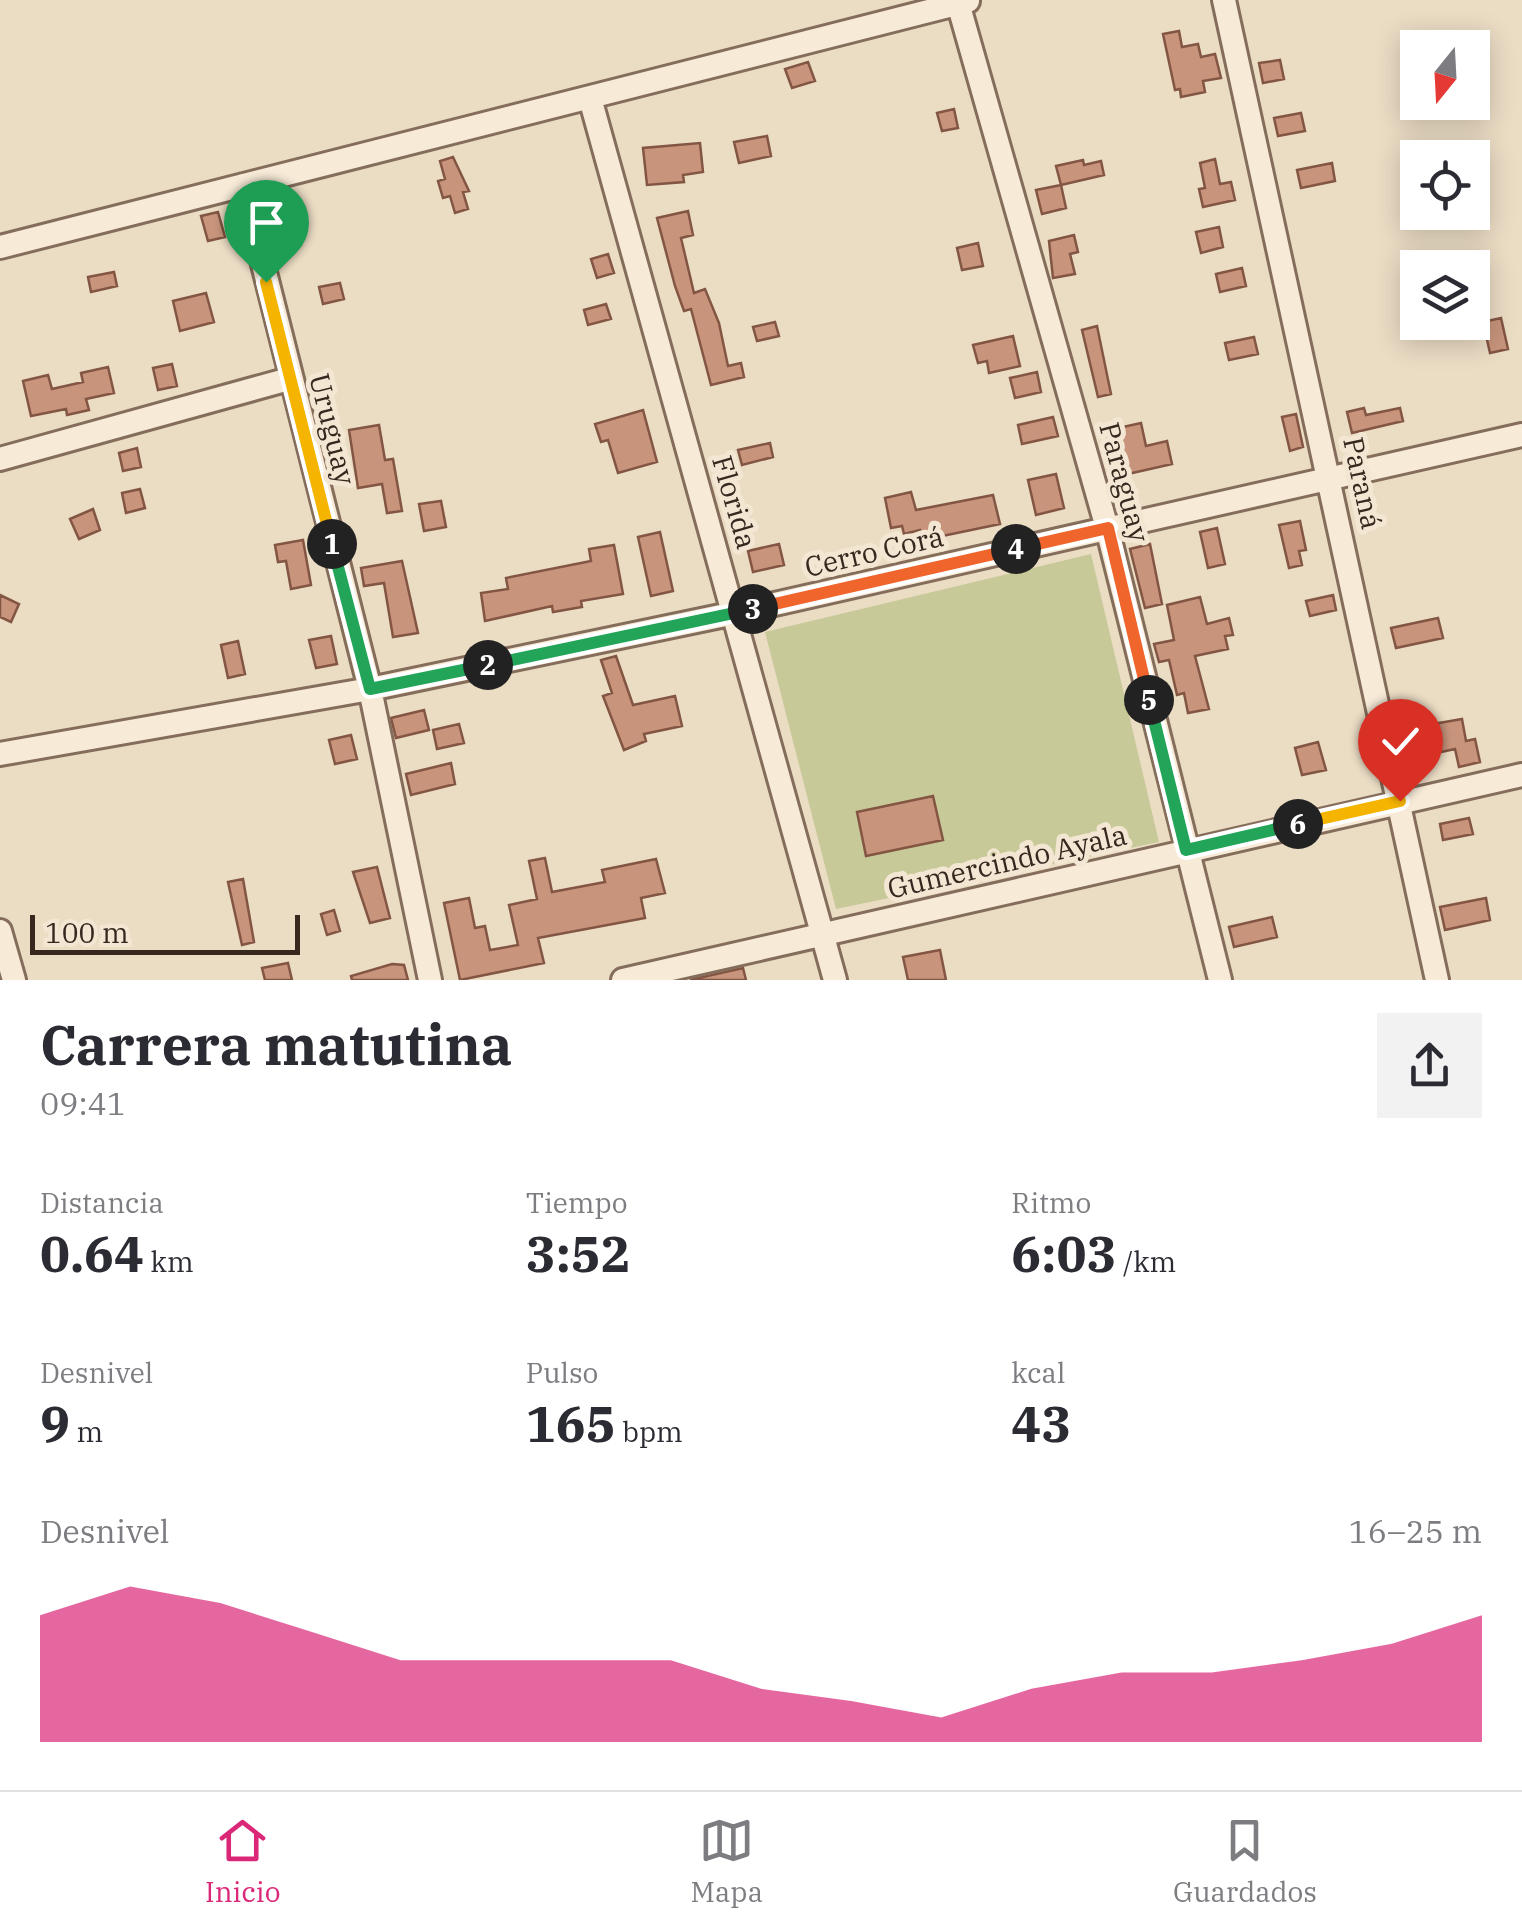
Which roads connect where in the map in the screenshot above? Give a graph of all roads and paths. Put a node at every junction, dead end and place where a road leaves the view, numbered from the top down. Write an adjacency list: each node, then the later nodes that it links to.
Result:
1 (1224, 0): 9 (street, Paraná)
2 (965, 2): 3 (street); 10 (street, Paraguay)
3 (590, 98): 4 (street); 11 (street, Florida)
4 (243, 185): 5 (street); 6 (street, Uruguay)
5 (0, 247)
6 (288, 378): 8 (street); 12 (street, Uruguay)
7 (1522, 435): 9 (street, Cerro Corá)
8 (0, 459)
9 (1331, 478): 10 (street, Cerro Corá); 15 (street, Paraná)
10 (1108, 528): 11 (street, Cerro Corá); 16 (street, Paraguay)
11 (735, 614): 12 (street, Cerro Corá); 18 (street, Florida)
12 (370, 689): 13 (street, Cerro Corá); 20 (street, Uruguay)
13 (0, 754)
14 (1522, 774): 15 (street, Gumercindo Ayala)
15 (1400, 801): 16 (street, Gumercindo Ayala); 24 (street, Paraná)
16 (1186, 850): 18 (street, Gumercindo Ayala); 23 (street, Paraguay)
17 (0, 931): 19 (street)
18 (823, 934): 21 (street, Gumercindo Ayala); 22 (street, Florida)
19 (14, 980)
20 (430, 980)
21 (623, 980)
22 (836, 980)
23 (1220, 980)
24 (1438, 980)

